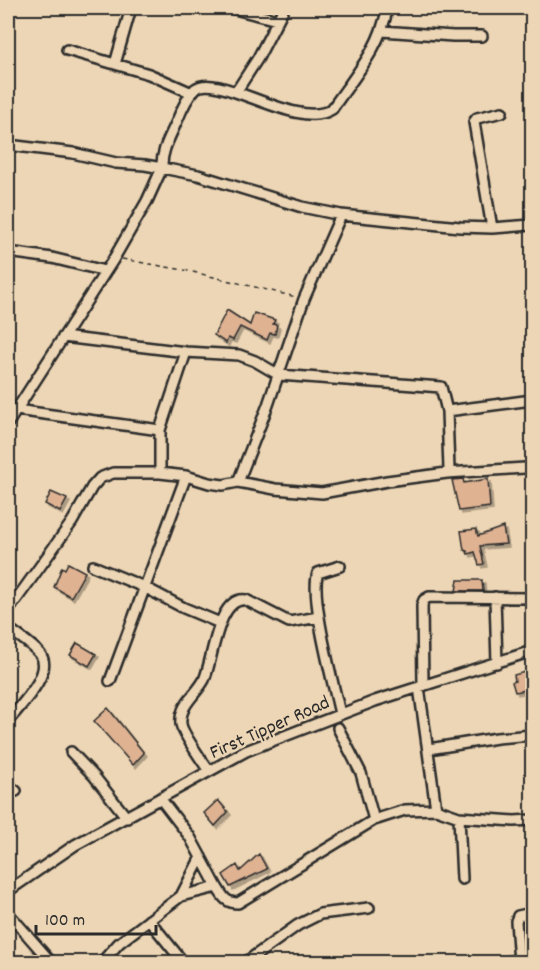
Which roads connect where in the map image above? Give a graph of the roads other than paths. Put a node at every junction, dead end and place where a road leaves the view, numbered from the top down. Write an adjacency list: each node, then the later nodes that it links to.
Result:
1 (131, 8): 9 (street)
2 (231, 8): 5 (street)
3 (284, 8): 5 (street)
4 (387, 8): 6 (street)
5 (277, 20): 10 (street)
6 (382, 31): 7 (street); 10 (street)
7 (482, 36)
8 (67, 50): 9 (street)
9 (115, 64): 11 (street)
10 (236, 92): 11 (street)
11 (192, 93): 14 (street)
12 (502, 112): 17 (street)
13 (8, 145): 14 (street)
14 (162, 168): 15 (street); 19 (street)
15 (341, 215): 17 (street); 24 (street)
16 (532, 225): 17 (street)
17 (492, 228)
18 (8, 252): 19 (street)
19 (105, 271): 20 (street)
20 (73, 321): 21 (street); 22 (street)
21 (63, 337): 22 (street); 26 (street)
22 (86, 338): 23 (street)
23 (186, 352): 24 (street); 29 (street)
24 (279, 375): 27 (street); 34 (street)
25 (532, 400): 27 (street)
26 (16, 410): 28 (street); 29 (street)
27 (447, 411): 32 (street)
28 (8, 423)
29 (160, 430): 31 (street)
30 (525, 468): 32 (street)
31 (160, 473): 33 (street); 40 (street)
32 (447, 473): 34 (street)
33 (186, 476): 34 (street); 37 (street)
34 (238, 482)
35 (340, 566): 41 (street)
36 (93, 567): 37 (street)
37 (144, 586): 42 (street); 46 (street)
38 (495, 597): 39 (street); 45 (street); 47 (street)
39 (532, 597)
40 (8, 611)
41 (319, 617): 42 (street); 48 (street)
42 (220, 623): 54 (street)
43 (8, 628): 49 (street)
44 (532, 651): 45 (street, First Tipper Road)
45 (497, 663): 47 (street, First Tipper Road)
46 (110, 681)
47 (421, 686): 48 (street, First Tipper Road); 52 (street)
48 (340, 714): 54 (street, First Tipper Road)
49 (8, 721)
50 (338, 728): 59 (street)
51 (532, 735): 52 (street)
52 (429, 749): 56 (street)
53 (71, 752): 58 (street)
54 (209, 771): 55 (street, First Tipper Road)
55 (160, 798): 58 (street, First Tipper Road); 61 (street)
56 (436, 809): 57 (street); 59 (street)
57 (459, 817): 60 (street); 62 (street)
58 (127, 818): 64 (street, First Tipper Road)
59 (374, 820): 63 (street)
60 (532, 820)
61 (201, 857): 63 (street); 65 (street)
62 (462, 879)
63 (217, 887): 65 (street)
64 (8, 891)
65 (182, 896): 69 (street)
66 (369, 908): 74 (street)
67 (8, 913): 71 (street)
68 (532, 913): 70 (street)
69 (149, 920): 72 (street); 73 (street)
70 (519, 961): 75 (street)
71 (51, 963)
72 (102, 963)
73 (183, 963)
74 (246, 963)
75 (506, 963)

